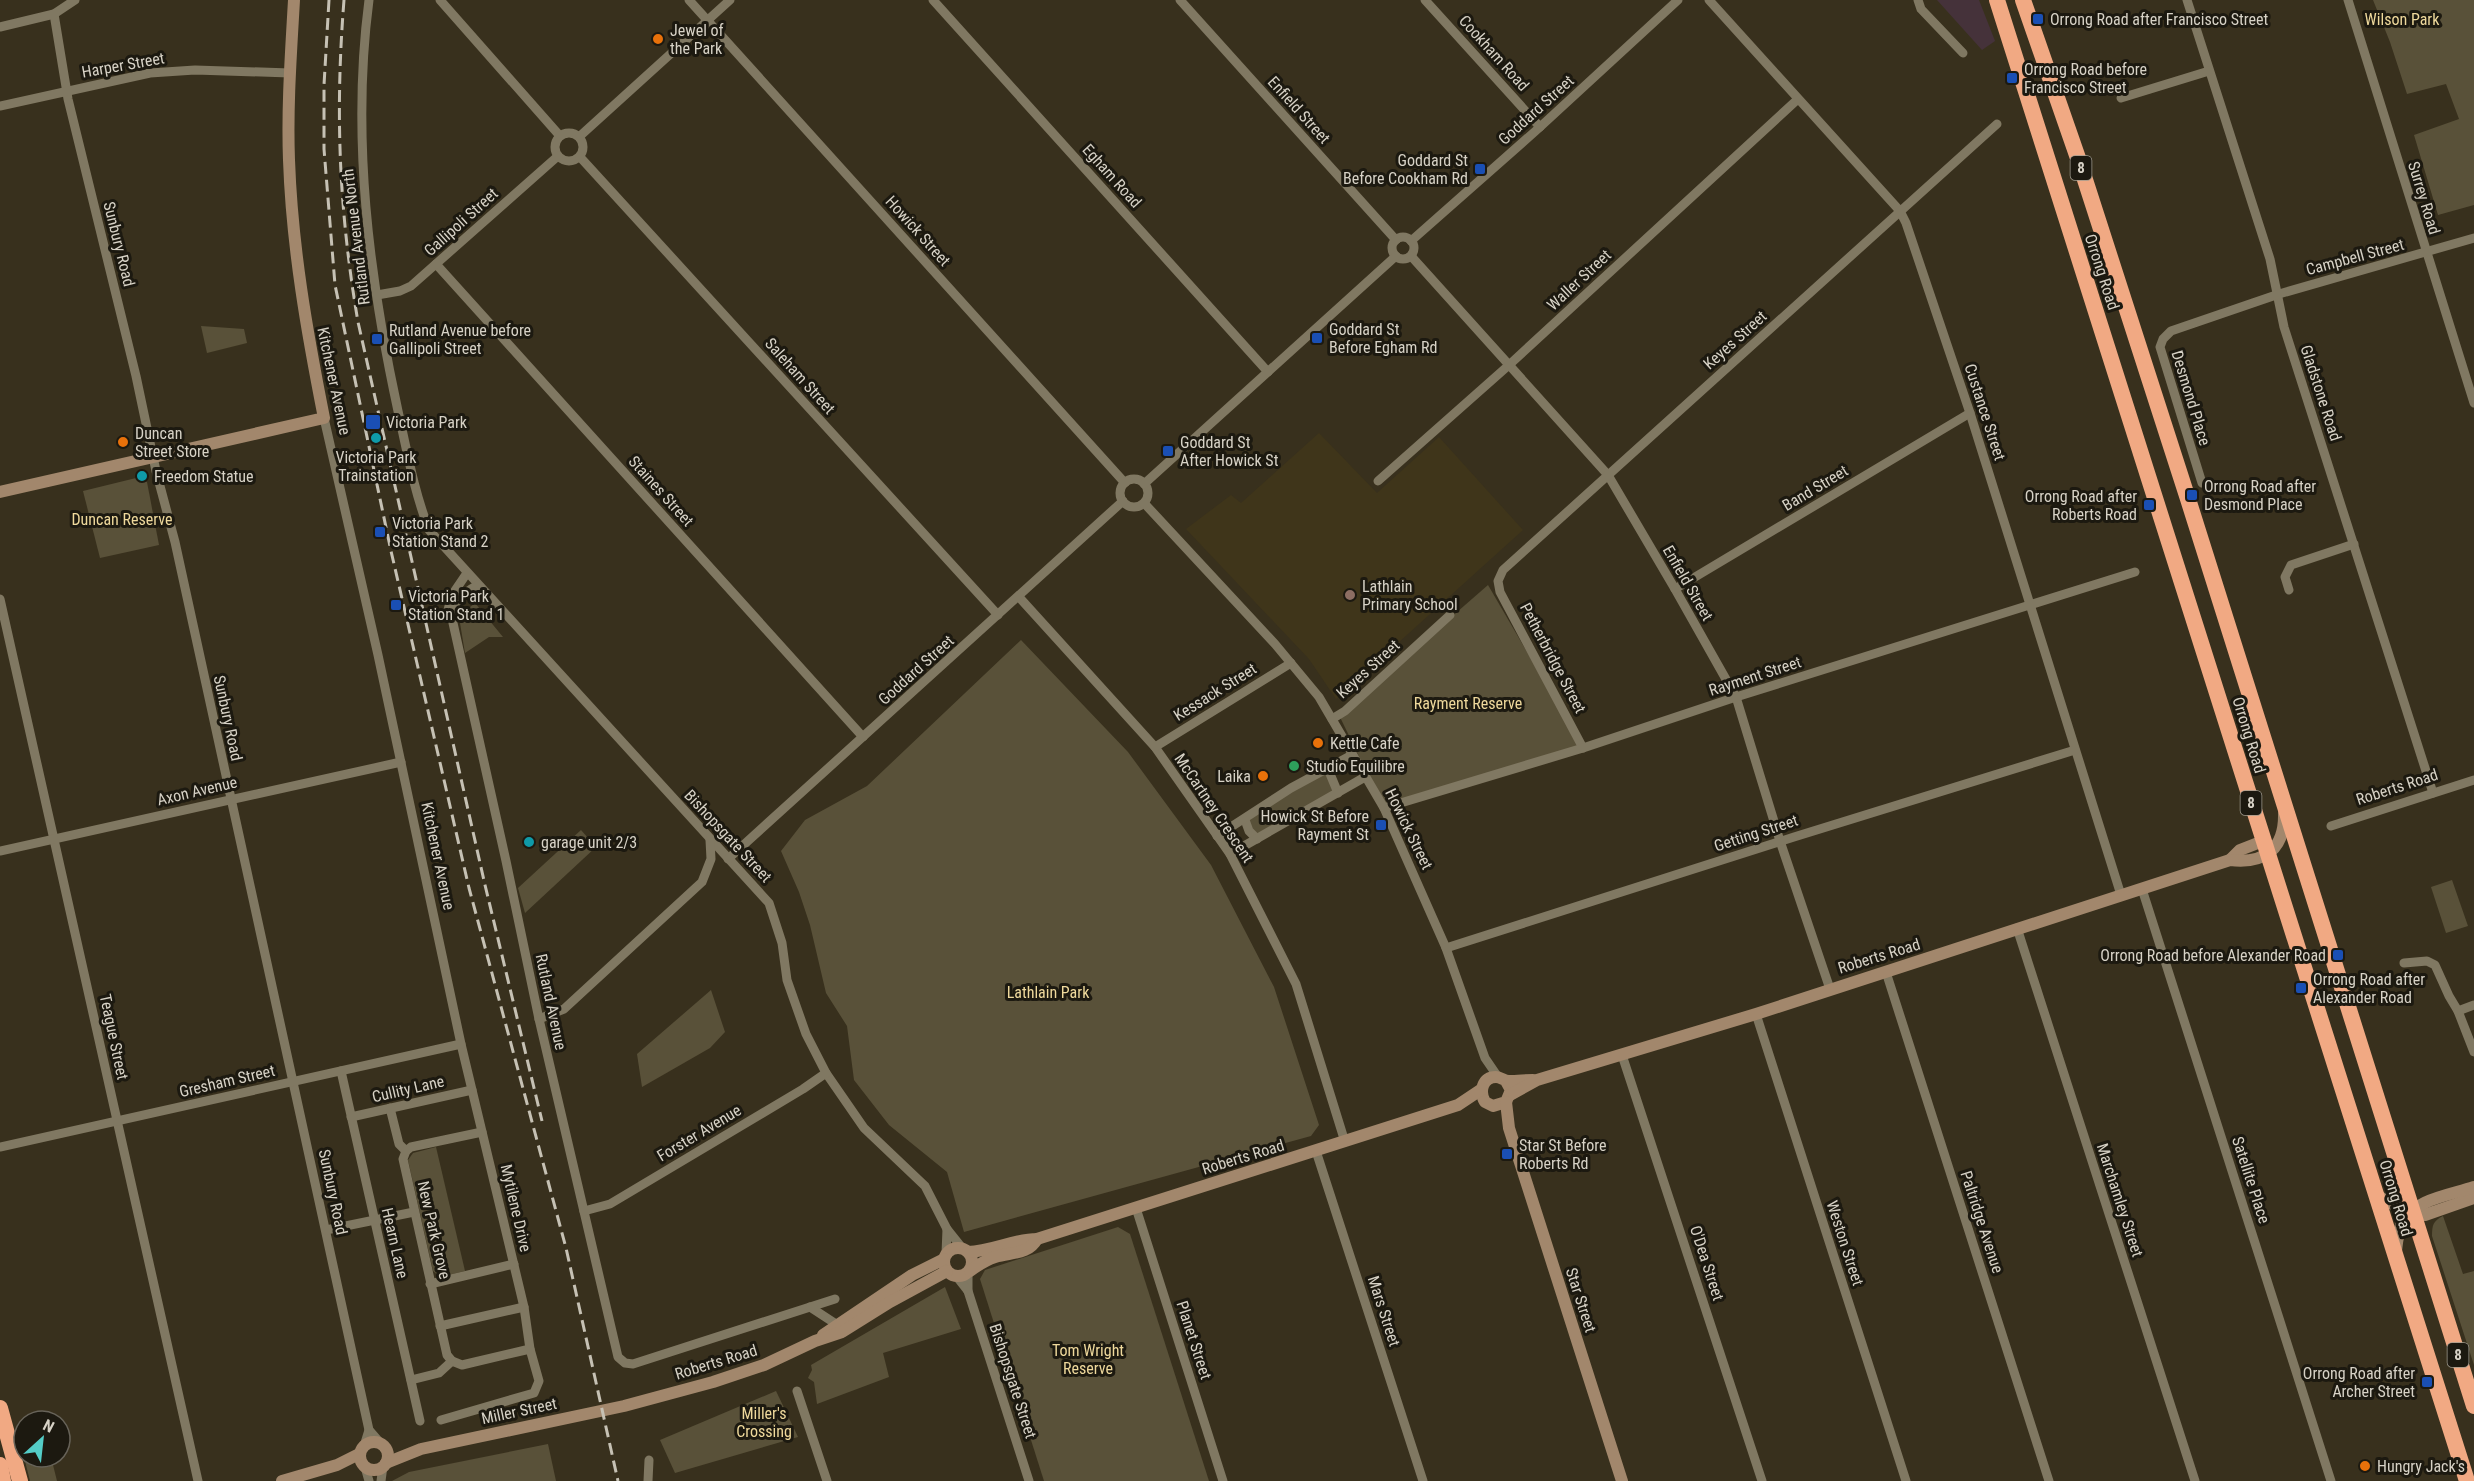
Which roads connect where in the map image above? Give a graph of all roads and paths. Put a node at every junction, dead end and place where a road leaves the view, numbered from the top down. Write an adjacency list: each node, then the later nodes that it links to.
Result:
1 (75, 0): 17 (street)
2 (294, 0): 22 (main road, Kitchener Avenue)
3 (369, 0): 42 (street, Rutland Avenue North)
4 (440, 0): 29 (street)
5 (688, 0): 18 (street, Howick Street)
6 (730, 0): 18 (street)
7 (933, 0): 44 (street, Egham Road)
8 (1179, 0): 35 (street, Enfield Street)
9 (1425, 0): 28 (street, Cookham Road)
10 (1710, 0): 25 (street, Custance Street)
11 (1918, 0): 20 (street)
12 (1997, 0): 95 (highway, Orrong Road / 8)
13 (2023, 0): 87 (highway, Orrong Road / 8)
14 (2187, 0): 21 (street, Gladstone Road)
15 (2348, 0): 37 (street, Surrey Road)
16 (1675, 1): 28 (street, Goddard Street)
17 (54, 14): 19 (street); 23 (street, Sunbury Road)
18 (708, 21): 30 (street); 51 (street, Howick Street)
19 (0, 27)
20 (1964, 52)
21 (2209, 70): 24 (street); 41 (street, Gladstone Road)
22 (290, 73): 23 (street, Harper Street); 47 (main road, Kitchener Avenue)
23 (68, 91): 26 (street, Harper Street); 48 (street, Sunbury Road)
24 (2121, 98)
25 (1798, 99): 33 (street, Custance Street); 43 (street, Waller Street)
26 (0, 105)
27 (1997, 124): 33 (street, Keyes Street)
28 (1540, 127): 36 (street, Goddard Street)
29 (560, 136): 30 (street); 31 (street)
30 (580, 136): 32 (street)
31 (558, 156): 32 (street); 40 (street, Gallipoli Street)
32 (580, 157): 68 (street, Saleham Street)
33 (1900, 211): 46 (street, Custance Street); 49 (street, Keyes Street)
34 (2474, 238): 37 (street, Campbell Street)
35 (1396, 240): 36 (street); 38 (street)
36 (1411, 241): 39 (street)
37 (2426, 253): 41 (street, Campbell Street); 45 (street, Surrey Road)
38 (1396, 256): 39 (street); 44 (street)
39 (1411, 256): 43 (street, Enfield Street)
40 (436, 264): 42 (street, Gallipoli Street); 74 (street, Staines Street)
41 (2279, 294): 53 (street, Desmond Place); 58 (street, Gladstone Road)
42 (377, 295): 56 (street, Rutland Avenue North)
43 (1509, 365): 49 (street, Enfield Street); 50 (street, Waller Street)
44 (1269, 372): 52 (street)
45 (2474, 403)
46 (1970, 413): 63 (street, Band Street); 67 (street, Custance Street)
47 (324, 418): 48 (main road); 79 (street, Kitchener Avenue)
48 (152, 456): 54 (main road); 85 (street, Sunbury Road)
49 (1608, 475): 61 (street, Keyes Street); 63 (street, Enfield Street)
50 (1378, 481)
51 (1125, 483): 52 (street); 55 (street)
52 (1144, 483): 57 (street)
53 (2202, 483)
54 (0, 492)
55 (1123, 501): 57 (street); 65 (street, Goddard Street)
56 (418, 503): 60 (street, Bishopsgate Street)
57 (1144, 503): 71 (street, Howick Street)
58 (2354, 544): 64 (street); 84 (street, Gladstone Road)
59 (2135, 572): 67 (street, Rayment Street)
60 (467, 573): 62 (street, Bishopsgate Street); 70 (street, Rutland Avenue)
61 (1498, 581): 76 (street, Petherbridge Street)
62 (478, 585): 70 (street, Rutland Avenue); 93 (street, Bishopsgate Street)
63 (1675, 589): 72 (street, Enfield Street)
64 (2289, 590)
65 (1019, 597): 68 (street, Goddard Street); 75 (street, McCartney Crescent)
66 (0, 599): 91 (street, Teague Street)
67 (2031, 605): 72 (street, Rayment Street); 77 (street, Custance Street)
68 (998, 615): 74 (street, Goddard Street)
69 (1450, 615): 73 (street, Keyes Street)
70 (458, 646): 109 (street, Rutland Avenue)
71 (1291, 663): 73 (street, Howick Street); 75 (street, Kessack Street)
72 (1736, 697): 76 (street, Rayment Street); 94 (street, Enfield Street)
73 (1332, 719): 78 (street, Howick Street)
74 (863, 737): 98 (street, Goddard Street)
75 (1155, 747): 90 (street, McCartney Crescent)
76 (1583, 748): 86 (street, Rayment Street)
77 (2075, 750): 94 (street, Getting Street); 100 (street, Custance Street)
78 (1352, 755): 80 (street); 81 (street, Howick Street)
79 (401, 762): 85 (street, Axon Avenue); 110 (street, Kitchener Avenue)
80 (1328, 769): 83 (street); 88 (street)
81 (1365, 777): 83 (street); 86 (street, Howick Street)
82 (2474, 780): 84 (street, Roberts Road)
83 (1338, 793): 92 (street)
84 (2433, 793): 89 (street, Roberts Road)
85 (231, 799): 91 (street, Axon Avenue); 118 (street, Sunbury Road)
86 (1384, 808): 102 (street, Howick Street)
87 (2284, 809): 95 (main road); 138 (highway, Orrong Road / 8)
88 (1245, 820): 90 (street); 92 (street)
89 (2331, 826)
90 (1217, 836): 97 (street, McCartney Crescent)
91 (55, 838): 96 (street, Axon Avenue); 126 (street, Teague Street)
92 (1257, 839): 97 (street)
93 (710, 840): 98 (street, Bishopsgate Street); 109 (street)
94 (1780, 841): 102 (street, Getting Street); 105 (street, Enfield Street)
95 (2265, 848): 99 (main road, Roberts Road); 134 (highway, Orrong Road / 8)
96 (0, 851)
97 (1230, 854): 129 (street, McCartney Crescent)
98 (728, 859): 115 (street, Bishopsgate Street)
99 (2142, 889): 100 (main road, Roberts Road); 187 (street, Satellite Place)
100 (2121, 895): 101 (main road, Roberts Road)
101 (2017, 928): 104 (main road, Roberts Road); 186 (street, Marchamley Street)
102 (1446, 948): 113 (street, Howick Street)
103 (2404, 963): 107 (street)
104 (1886, 972): 105 (main road, Roberts Road); 185 (street, Paltridge Avenue)
105 (1830, 988): 108 (main road, Roberts Road)
106 (2474, 1005): 107 (street)
107 (2458, 1011): 111 (street)
108 (1756, 1014): 112 (main road, Roberts Road); 184 (street, Weston Street)
109 (538, 1019): 137 (street, Rutland Avenue)
110 (461, 1044): 114 (street, Gresham Street); 120 (street, Mytilene Drive)
111 (2474, 1052)
112 (1623, 1054): 117 (main road, Roberts Road); 183 (street, O'Dea Street)
113 (1485, 1058): 116 (street, Howick Street); 119 (street, Howick Street)
114 (341, 1071): 118 (street, Gresham Street); 125 (street, Hearn Lane)
115 (826, 1073): 137 (street, Forster Avenue); 141 (street, Bishopsgate Street)
116 (1502, 1079): 117 (main road, Roberts Road); 119 (main road); 121 (main road)
117 (1537, 1080): 121 (main road, Roberts Road)
118 (293, 1081): 126 (street, Gresham Street); 142 (street, Sunbury Road)
119 (1483, 1086): 122 (main road); 123 (main road, Roberts Road)
120 (472, 1090): 124 (street, Cullity Lane); 128 (street, Mytilene Drive)
121 (1508, 1099): 122 (main road); 127 (main road, Star Street)
122 (1491, 1105): 123 (main road, Roberts Road); 127 (main road, Star Street)
123 (1458, 1106): 129 (main road, Roberts Road)
124 (390, 1108): 125 (street, Cullity Lane); 131 (street, New Park Grove)
125 (351, 1117): 140 (street, Hearn Lane)
126 (118, 1121): 130 (street, Gresham Street); 173 (street, Teague Street)
127 (1509, 1128): 182 (main road, Star Street)
128 (482, 1132): 131 (street); 146 (street, Mytilene Drive)
129 (1345, 1142): 132 (main road, Roberts Road)
130 (0, 1147)
131 (406, 1151): 139 (street, New Park Grove)
132 (1316, 1151): 136 (main road, Roberts Road); 181 (street, Mars Street)
133 (2474, 1187): 138 (main road)
134 (2376, 1194): 138 (main road); 145 (highway, Orrong Road / 8)
135 (2474, 1198): 138 (main road)
136 (1136, 1208): 143 (main road, Roberts Road); 180 (street, Planet Street)
137 (584, 1211): 157 (street, Rutland Avenue)
138 (2412, 1211): 145 (main road); 162 (highway, Orrong Road / 8)
139 (414, 1212): 140 (street); 148 (street, New Park Grove)
140 (375, 1220): 142 (street); 158 (street, Hearn Lane)
141 (947, 1229): 144 (street, Bishopsgate Street); 147 (street, Bishopsgate Street)
142 (326, 1230): 166 (street, Sunbury Road)
143 (1037, 1239): 144 (main road, Roberts Road); 147 (main road, Roberts Road)
144 (965, 1250): 147 (main road, Roberts Road); 147 (main road)
145 (2395, 1256): 188 (highway, Orrong Road / 8)
146 (514, 1264): 148 (street); 150 (street, Mytilene Drive)
147 (955, 1268): 152 (main road, Roberts Road); 154 (main road, Roberts Road); 179 (street, Bishopsgate Street)
148 (430, 1284): 153 (street, New Park Grove)
149 (835, 1299): 151 (street, Roberts Road)
150 (524, 1307): 153 (street); 155 (street, Mytilene Drive)
151 (810, 1307): 152 (street); 157 (street, Roberts Road)
152 (836, 1324): 154 (main road, Roberts Road)
153 (440, 1326): 156 (street, New Park Grove)
154 (815, 1341): 161 (main road, Roberts Road)
155 (530, 1349): 156 (street); 159 (street, Mytilene Drive)
156 (452, 1361): 158 (street)
157 (621, 1361)
158 (411, 1380): 165 (street, Hearn Lane)
159 (539, 1380): 164 (street, Miller Street)
160 (797, 1391): 178 (street)
161 (624, 1406): 167 (main road, Miller Street)
162 (2474, 1406)
163 (0, 1407): 172 (highway)
164 (441, 1420)
165 (420, 1421)
166 (369, 1430): 167 (street, Sunbury Road); 168 (street, Sunbury Road)
167 (385, 1456): 168 (main road); 168 (main road); 176 (street)
168 (363, 1458): 174 (main road); 175 (street)
169 (649, 1460): 177 (street)
170 (0, 1465): 171 (highway)
171 (3, 1481)
172 (20, 1481)
173 (198, 1481)
174 (282, 1481)
175 (369, 1481)
176 (381, 1481)
177 (648, 1481)
178 (826, 1481)
179 (1029, 1481)
180 (1223, 1481)
181 (1423, 1481)
182 (1622, 1481)
183 (1762, 1481)
184 (1906, 1481)
185 (2049, 1481)
186 (2195, 1481)
187 (2331, 1481)
188 (2467, 1481)

